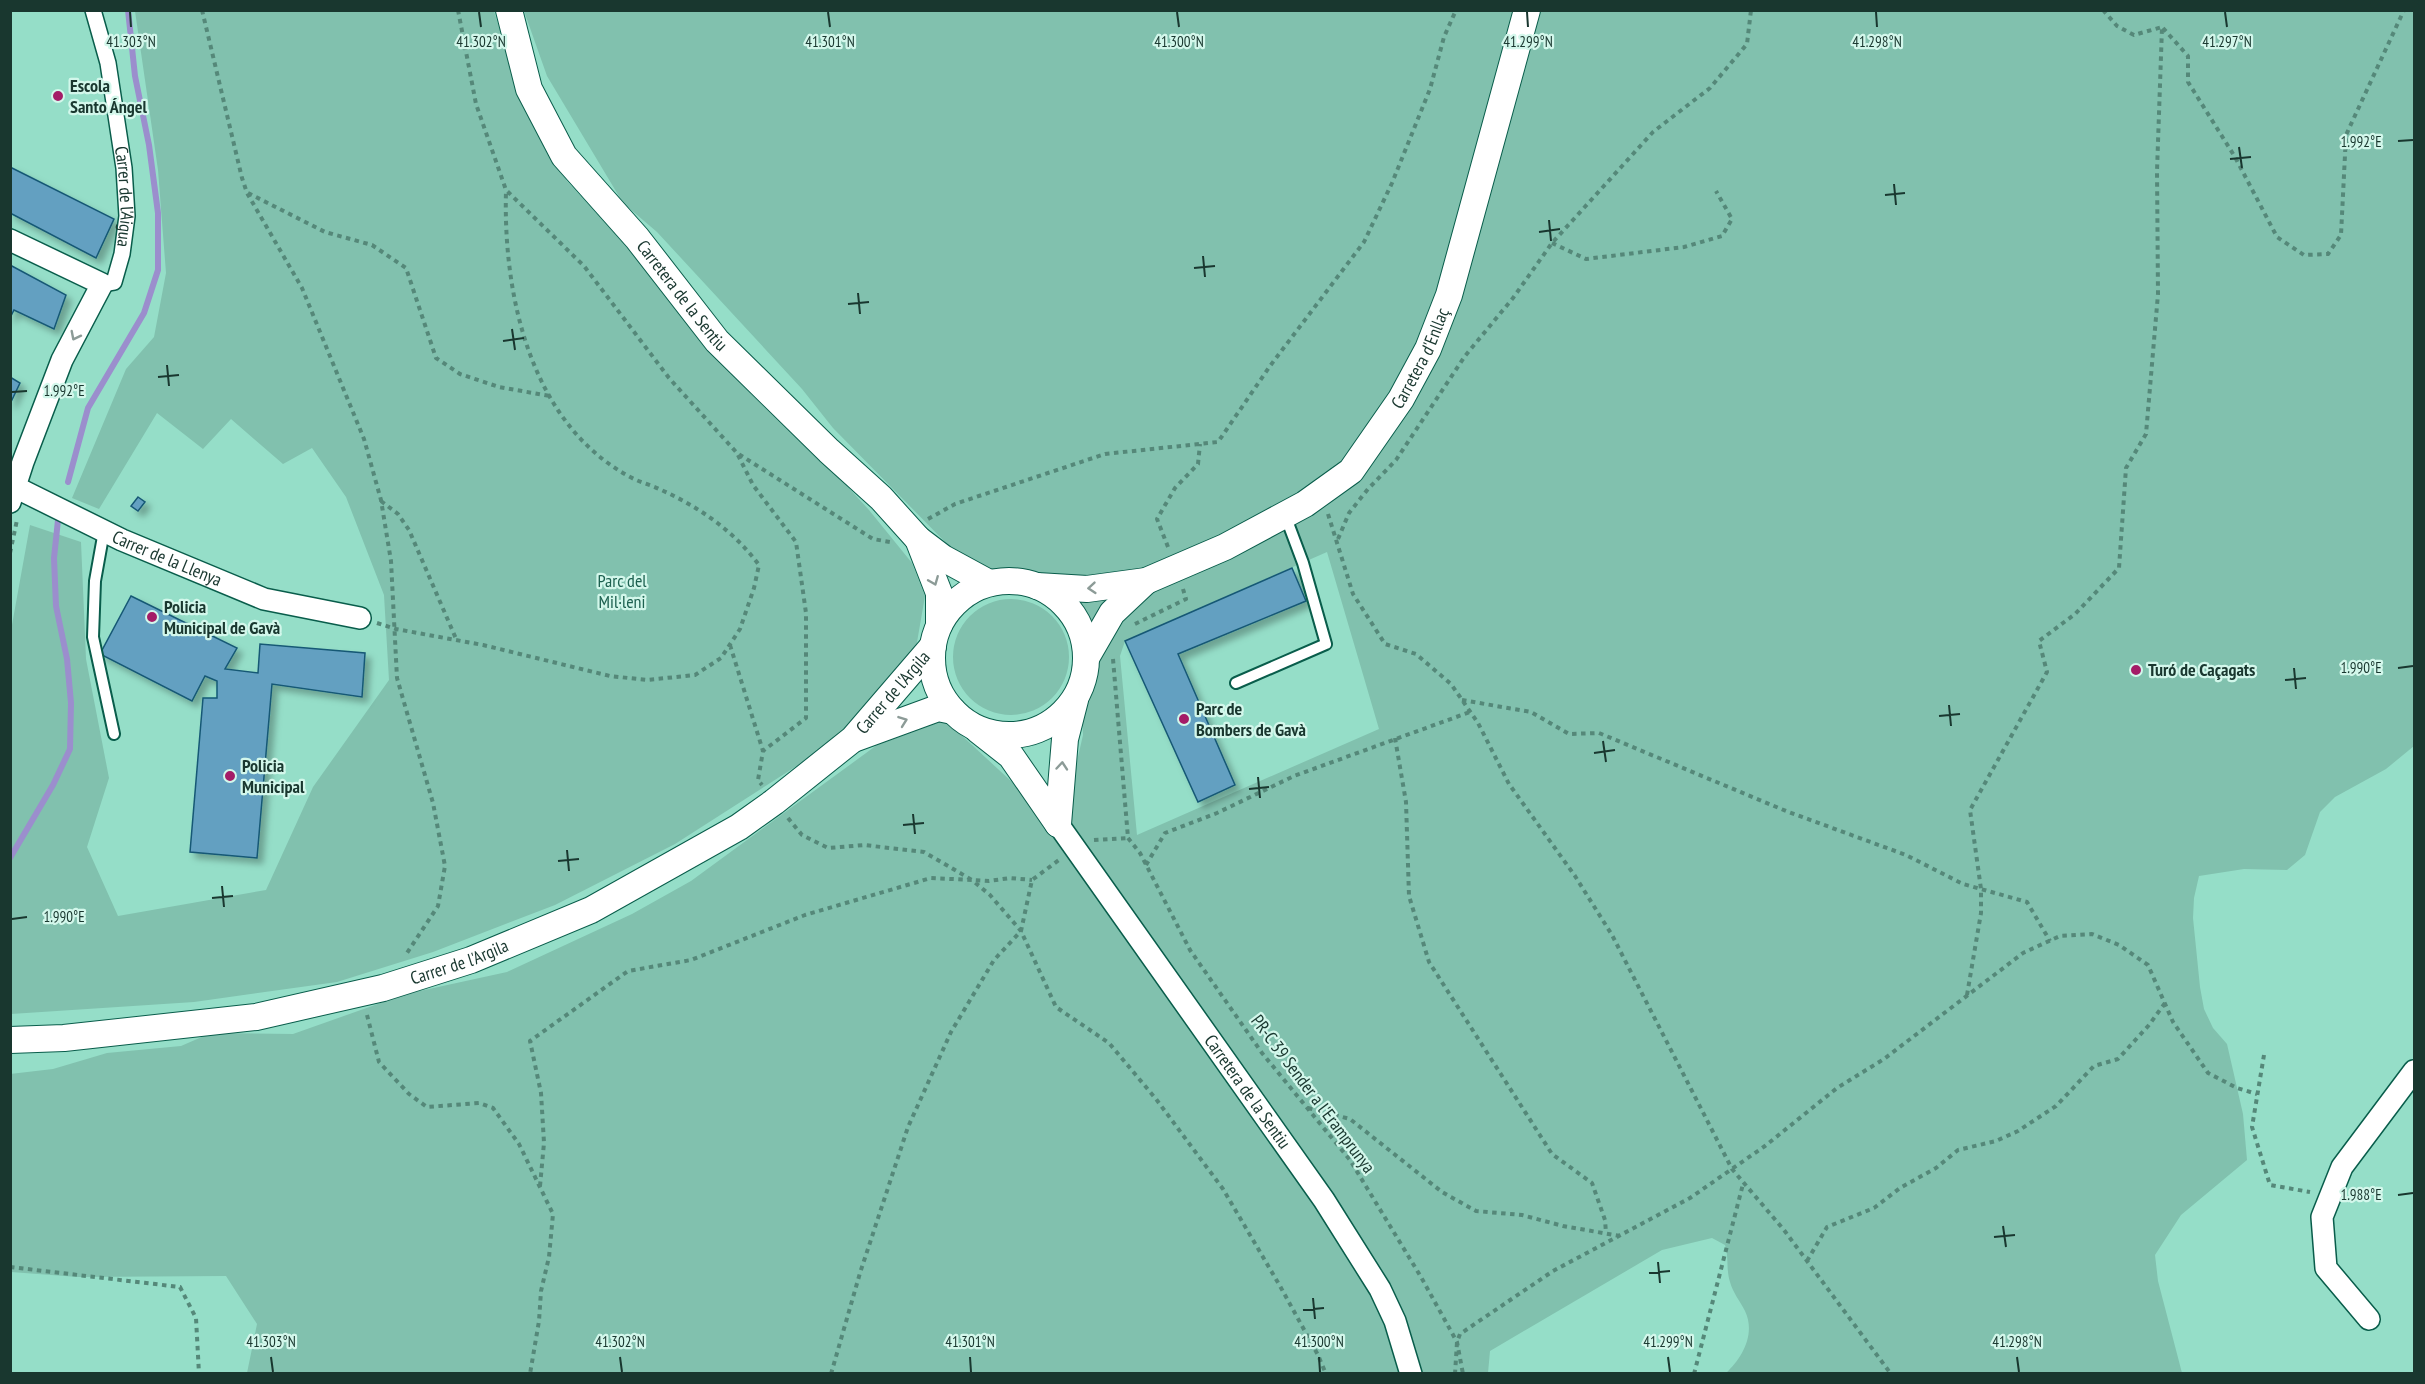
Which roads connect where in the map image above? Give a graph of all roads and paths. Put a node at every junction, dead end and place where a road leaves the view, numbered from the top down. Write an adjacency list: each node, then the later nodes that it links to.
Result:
1 (93, 10): 16 (street, Carrer de l'Aigua)
2 (202, 10): 13 (path)
3 (458, 10): 11 (path)
4 (509, 10): 25 (street, Carretera de la Sentiu)
5 (1456, 10): 18 (path)
6 (1527, 10): 23 (street, Carretera d'Enllaç)
7 (1751, 10): 15 (path)
8 (2103, 10): 10 (path)
9 (2404, 10): 10 (path)
10 (2162, 27): 59 (path)
11 (506, 190): 17 (path); 19 (path)
12 (1716, 191): 15 (path)
13 (247, 193): 17 (path); 21 (path)
14 (10, 240): 16 (street)
15 (1552, 243): 26 (path)
16 (102, 284): 20 (street, Carrer de l'Aigua, one-way to 20)
17 (550, 396): 38 (path)
18 (1200, 444): 25 (path); 27 (path)
19 (737, 453): 25 (path); 50 (path)
20 (17, 458): 22 (street, Carrer de l'Aigua)
21 (381, 500): 35 (path); 37 (path)
22 (15, 502): 24 (street, Carrer de la Llenya); 28 (path)
23 (1295, 510): 26 (path); 29 (street, Carretera d'Enllaç); 41 (lane)
24 (104, 531): 33 (street, Carrer de la Llenya); 47 (lane)
25 (914, 534): 30 (street, Carretera de la Sentiu); 36 (street, Carretera de la Sentiu, one-way to 36)
26 (1337, 541): 43 (path)
27 (1169, 551)
28 (10, 553)
29 (1146, 581): 31 (street, Carretera d'Enllaç, one-way to 31); 40 (street, Carretera d'Enllaç)
30 (989, 583): 31 (street); 36 (street)
31 (1037, 586): 40 (street)
32 (1182, 586): 34 (path)
33 (360, 618): 35 (path)
34 (1130, 626)
35 (396, 629): 37 (path); 62 (path)
36 (936, 635): 44 (street); 49 (street, Carrer de l'Argila)
37 (456, 641): 38 (path)
38 (730, 645): 50 (path)
39 (1112, 648): 54 (path)
40 (1086, 658): 42 (street)
41 (1236, 683)
42 (1077, 696): 46 (street); 53 (street, one-way to 42)
43 (1461, 699): 45 (path); 59 (path)
44 (953, 711): 46 (street); 49 (street, Carrer de l'Argila, one-way to 44)
45 (1470, 712): 48 (path); 70 (path)
46 (974, 726): 53 (street, Carretera de la Sentiu)
47 (114, 734)
48 (1395, 738): 56 (path); 74 (path)
49 (853, 739): 62 (street, Carrer de l'Argila)
50 (764, 751): 51 (path)
51 (765, 790)
52 (788, 818): 57 (path)
53 (1058, 824): 55 (street, Carretera de la Sentiu)
54 (1128, 838): 55 (path); 56 (path, PR-C 39 Sender a l'Eramprunya)
55 (1076, 848): 58 (path); 84 (street, Carretera de la Sentiu)
56 (1146, 865): 69 (path, PR-C 39 Sender a l'Eramprunya)
57 (972, 879): 58 (path); 60 (path); 72 (path)
58 (1032, 880): 60 (path)
59 (1981, 889): 61 (path); 63 (path)
60 (1021, 931): 82 (path); 83 (path)
61 (2050, 941): 63 (path); 64 (path)
62 (383, 988): 65 (street, Carrer de l'Argila); 72 (path)
63 (1967, 996): 70 (path)
64 (2165, 1002): 68 (path); 76 (path)
65 (10, 1040)
66 (2264, 1055): 68 (path)
67 (2415, 1071): 73 (street)
68 (2258, 1094): 73 (path)
69 (1307, 1107): 74 (path); 79 (path, PR-C 39 Sender a l'Eramprunya)
70 (1732, 1169): 71 (path); 75 (path)
71 (1743, 1184): 76 (path); 87 (path)
72 (540, 1187): 81 (path)
73 (2332, 1192): 78 (street)
74 (1606, 1233): 75 (path)
75 (1621, 1236): 79 (path)
76 (1807, 1260): 88 (path)
77 (10, 1267): 80 (path)
78 (2369, 1319)
79 (1457, 1342): 85 (path); 86 (path, PR-C 39 Sender a l'Eramprunya)
80 (199, 1374)
81 (530, 1374)
82 (831, 1374)
83 (1326, 1374)
84 (1411, 1374)
85 (1455, 1374)
86 (1463, 1374)
87 (1694, 1374)
88 (1891, 1374)

